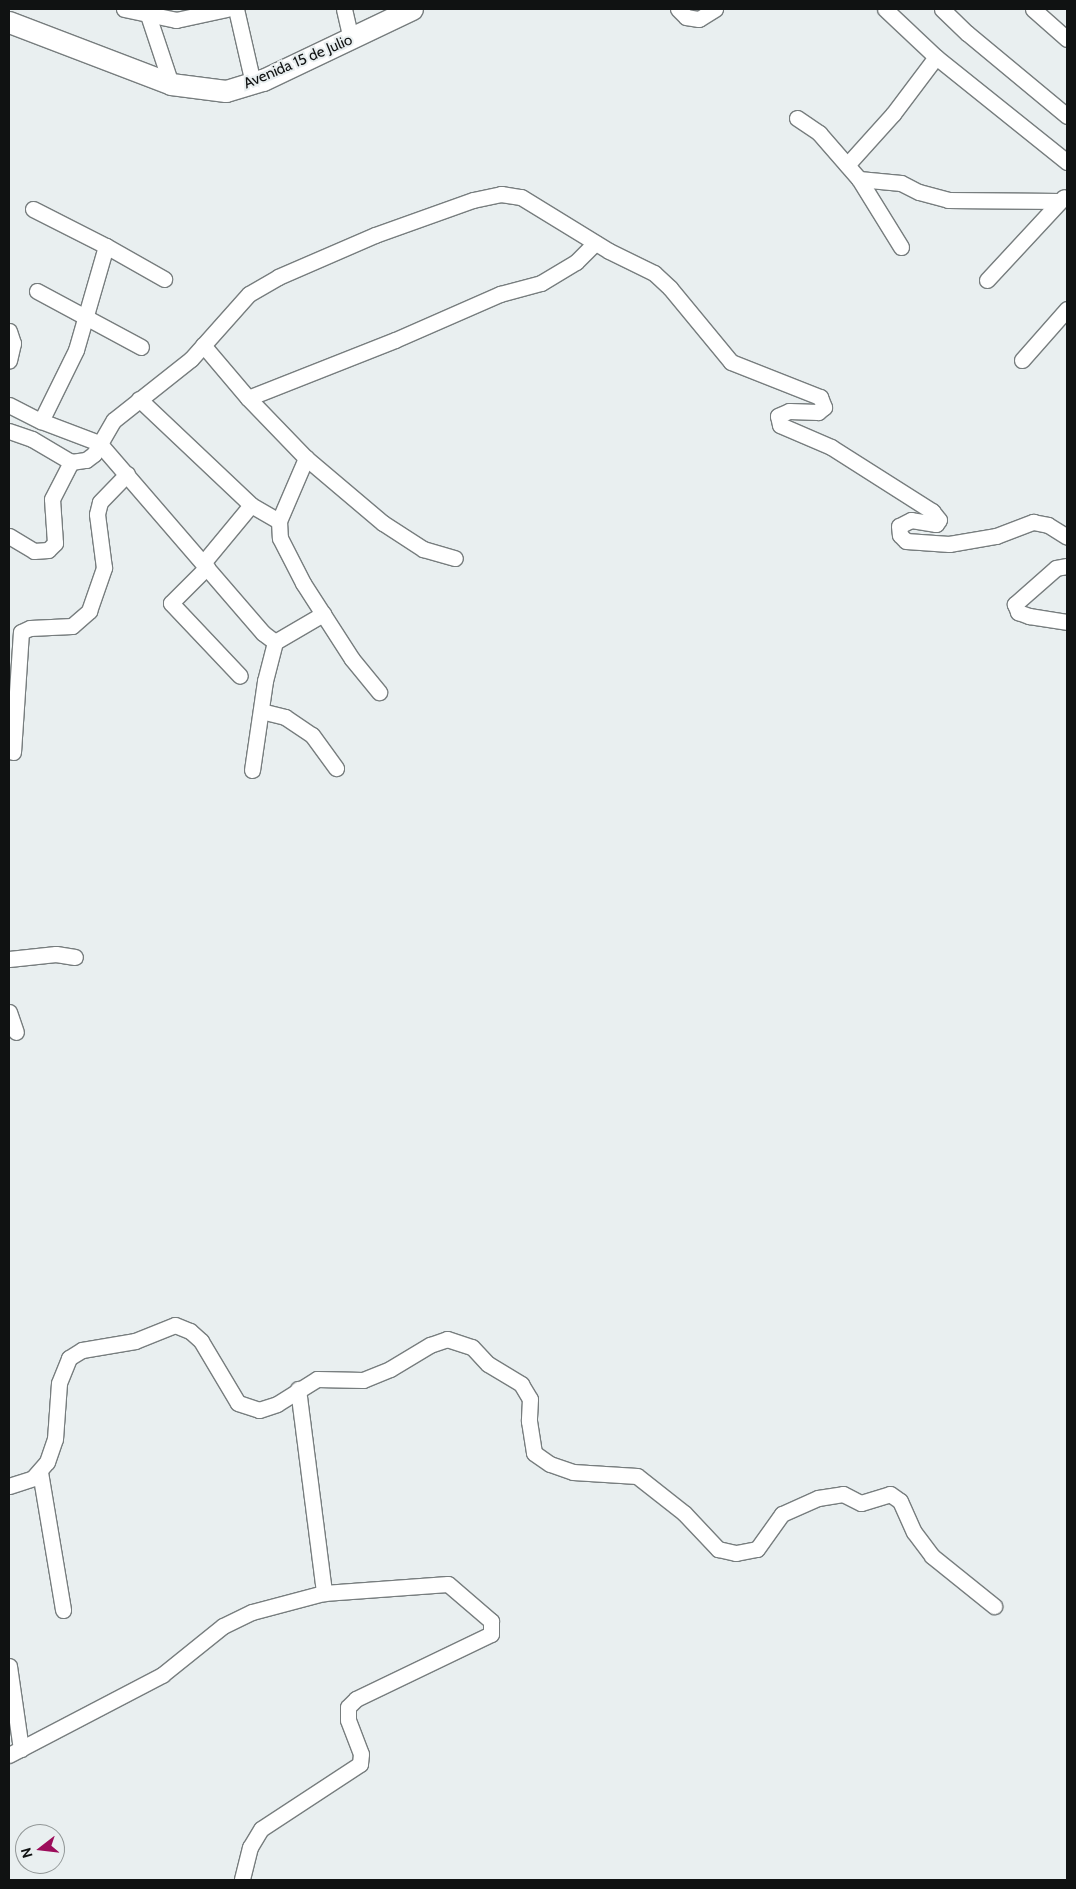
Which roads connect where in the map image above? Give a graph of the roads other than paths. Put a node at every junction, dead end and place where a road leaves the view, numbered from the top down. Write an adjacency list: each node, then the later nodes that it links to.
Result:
1 (124, 9): 11 (street)
2 (227, 9): 11 (street)
3 (236, 9): 16 (street)
4 (344, 9): 14 (street)
5 (412, 9): 14 (street, Avenida 15 de Julio)
6 (678, 9): 7 (street)
7 (715, 9)
8 (885, 9): 15 (street)
9 (942, 9): 18 (street)
10 (1033, 9): 13 (street)
11 (146, 12): 17 (street)
12 (9, 22): 17 (street, Avenida 15 de Julio)
13 (1067, 39)
14 (351, 40): 16 (street, Avenida 15 de Julio)
15 (936, 57): 20 (street); 21 (street)
16 (253, 83): 17 (street, Avenida 15 de Julio)
17 (171, 84)
18 (1067, 116)
19 (797, 118): 21 (street)
20 (1067, 162)
21 (847, 165): 22 (street)
22 (859, 179): 23 (street); 27 (street)
23 (1064, 197): 29 (street)
24 (33, 209): 26 (street)
25 (595, 243): 34 (street); 38 (street); 50 (street)
26 (106, 246): 28 (street); 32 (street)
27 (901, 247)
28 (164, 279)
29 (987, 280)
30 (37, 291): 32 (street)
31 (1067, 309): 37 (street)
32 (86, 315): 35 (street); 41 (street)
33 (9, 331): 36 (street)
34 (203, 345): 38 (street); 39 (street)
35 (141, 347)
36 (9, 360)
37 (1022, 360)
38 (248, 398): 44 (street)
39 (139, 399): 43 (street); 47 (street)
40 (9, 405): 41 (street)
41 (41, 421): 43 (street)
42 (9, 431): 45 (street)
43 (99, 443): 45 (street); 46 (street)
44 (306, 458): 48 (street); 51 (street)
45 (71, 462): 49 (street)
46 (127, 474): 52 (street); 59 (street)
47 (251, 505): 48 (street); 52 (street)
48 (280, 521): 54 (street)
49 (9, 536)
50 (1067, 537)
51 (454, 558)
52 (205, 565): 56 (street); 57 (street)
53 (1067, 566): 55 (street)
54 (323, 614): 56 (street); 58 (street)
55 (1067, 622)
56 (275, 642): 60 (street)
57 (240, 676)
58 (379, 692)
59 (12, 694): 61 (street)
60 (260, 711): 62 (street); 63 (street)
61 (13, 752)
62 (336, 768)
63 (252, 770)
64 (75, 957): 65 (street)
65 (9, 960)
66 (9, 1012): 67 (street)
67 (16, 1032)
68 (298, 1389): 69 (street); 71 (street); 72 (street)
69 (40, 1472): 70 (street); 73 (street)
70 (9, 1486)
71 (324, 1593): 75 (street); 76 (street)
72 (994, 1606)
73 (63, 1610)
74 (9, 1666): 75 (street)
75 (15, 1752)
76 (242, 1880)

